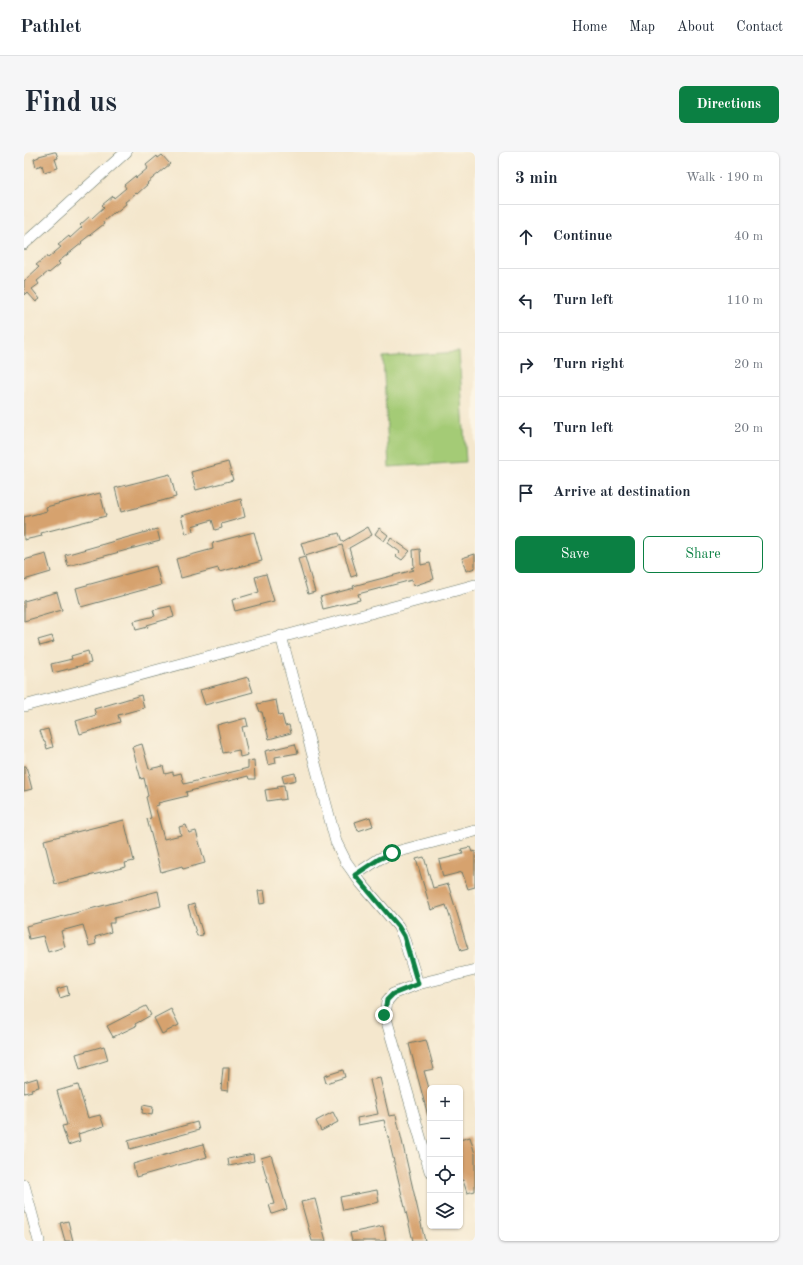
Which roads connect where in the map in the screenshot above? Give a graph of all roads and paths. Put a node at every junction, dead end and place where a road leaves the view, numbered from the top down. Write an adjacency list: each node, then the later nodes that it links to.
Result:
1 (126, 152): 2 (street)
2 (24, 244)
3 (475, 585): 4 (street)
4 (281, 636): 5 (street); 7 (street)
5 (24, 706)
6 (475, 831): 7 (street)
7 (355, 875): 9 (street)
8 (475, 970): 9 (street)
9 (418, 984): 10 (street)
10 (427, 1161)
11 (24, 1185): 12 (street)
12 (39, 1241)

